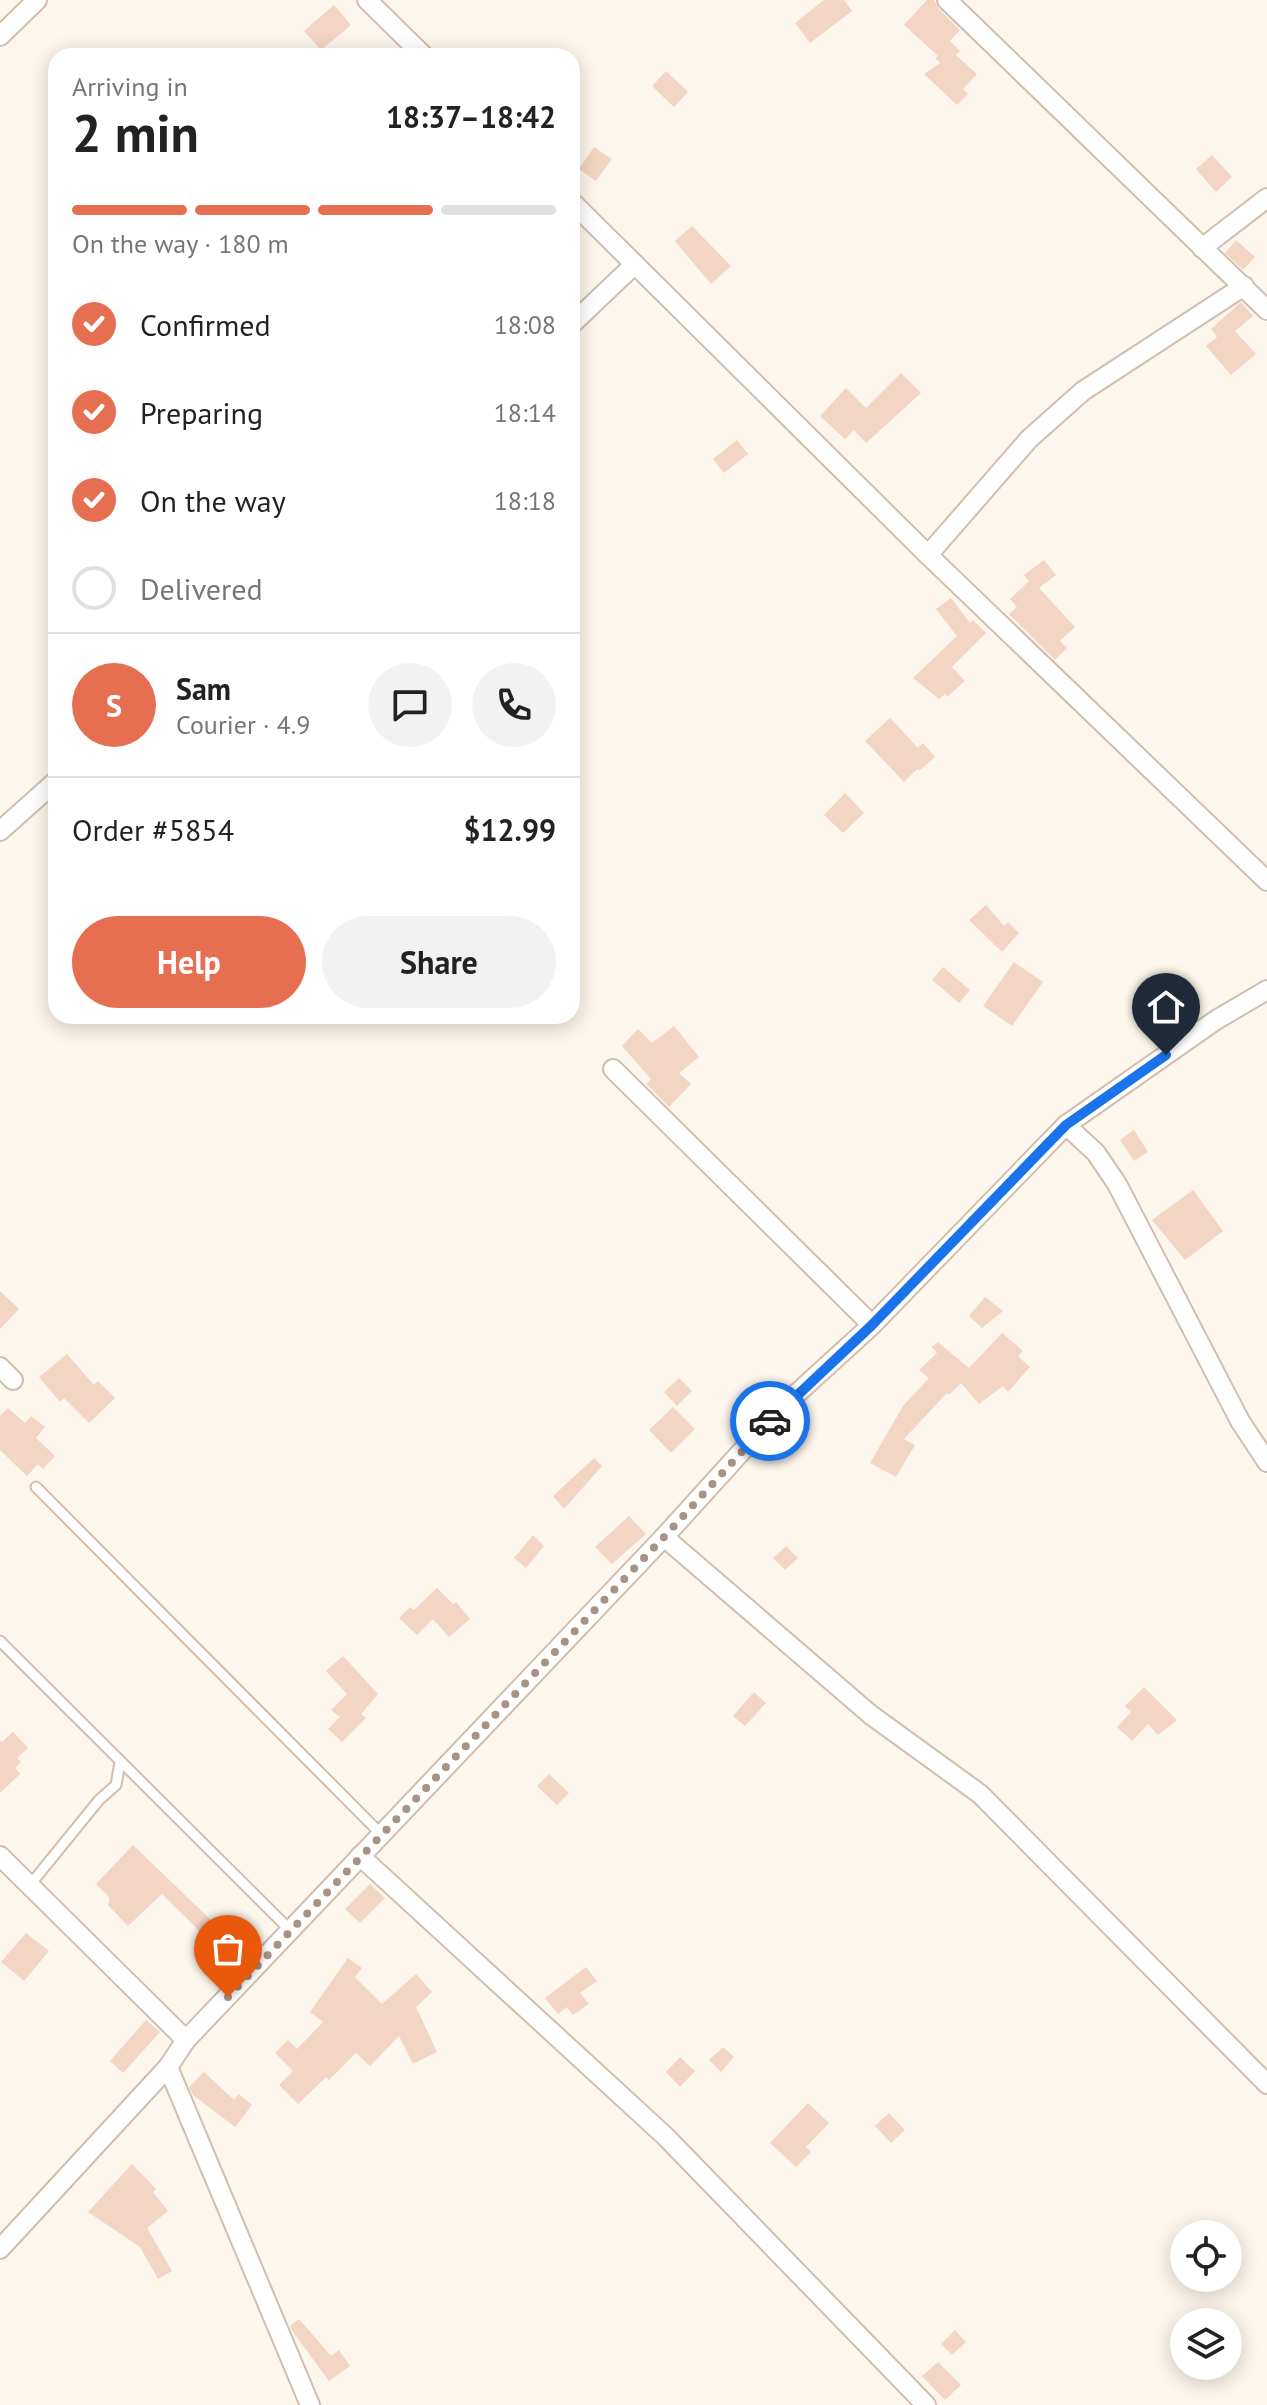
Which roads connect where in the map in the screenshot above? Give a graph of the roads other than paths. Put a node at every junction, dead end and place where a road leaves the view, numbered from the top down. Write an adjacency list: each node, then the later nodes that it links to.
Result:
1 (37, 0): 4 (street)
2 (367, 0): 5 (street)
3 (947, 0): 8 (street)
4 (0, 36)
5 (416, 48)
6 (1267, 198): 8 (street)
7 (580, 210): 9 (street)
8 (1202, 248): 10 (street)
9 (635, 264): 12 (street); 13 (street)
10 (1244, 286): 11 (street); 13 (street)
11 (1267, 310)
12 (580, 316)
13 (928, 555): 16 (street)
14 (48, 788): 15 (street)
15 (0, 831)
16 (1267, 881)
17 (1267, 990): 19 (street)
18 (613, 1069): 20 (street)
19 (1066, 1125): 20 (street); 21 (street)
20 (872, 1325): 23 (street)
21 (1267, 1462)
22 (36, 1487): 26 (lane)
23 (664, 1537): 26 (street); 33 (street)
24 (0, 1641): 25 (lane)
25 (120, 1762): 29 (lane); 30 (lane)
26 (381, 1834): 28 (street)
27 (0, 1856): 29 (street)
28 (360, 1856): 30 (street); 36 (street)
29 (30, 1885): 31 (street)
30 (291, 1931): 31 (street)
31 (186, 2040): 32 (street)
32 (168, 2067): 34 (street); 35 (street)
33 (1267, 2084)
34 (0, 2249)
35 (310, 2405)
36 (926, 2405)

